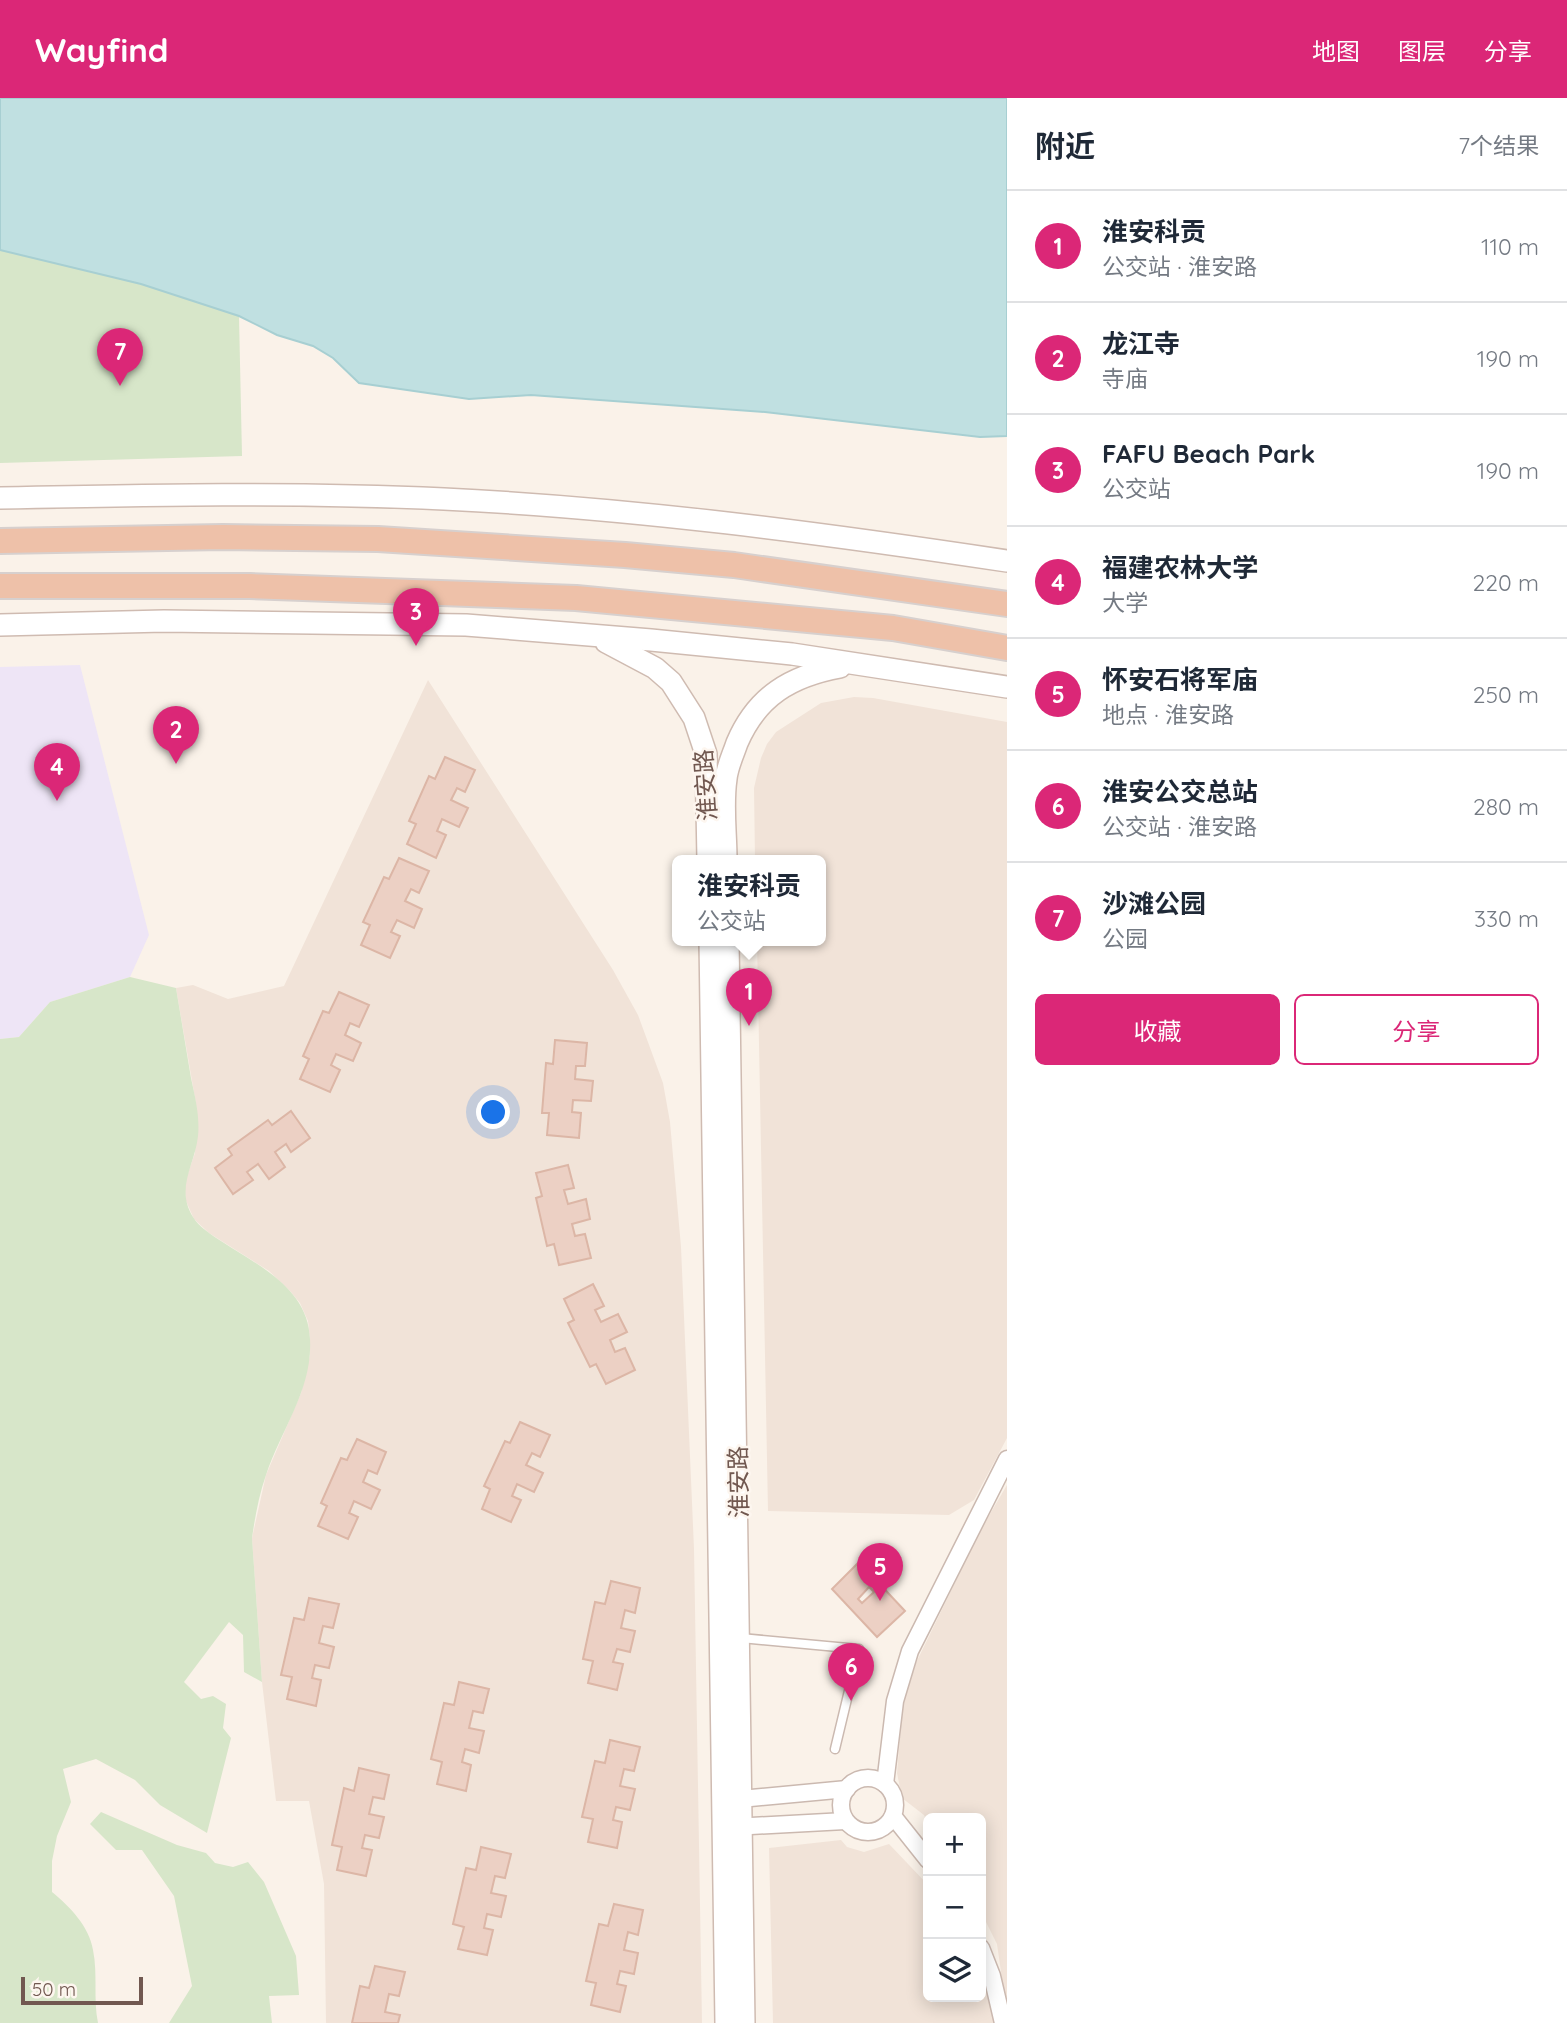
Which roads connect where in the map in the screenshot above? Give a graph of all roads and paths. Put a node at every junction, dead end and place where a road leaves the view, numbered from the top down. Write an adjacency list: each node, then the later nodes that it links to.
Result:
1 (0, 498): 3 (main road)
2 (0, 541): 5 (highway)
3 (1007, 561)
4 (0, 586): 8 (highway)
5 (1007, 604)
6 (0, 625): 7 (main road)
7 (594, 637): 9 (main road); 11 (main road, 淮安路)
8 (1007, 648)
9 (859, 664): 10 (main road); 12 (main road, 淮安路)
10 (1007, 687)
11 (708, 855)
12 (726, 855)
13 (710, 946): 20 (main road, 淮安路)
14 (728, 946): 16 (main road, 淮安路)
15 (1007, 1459): 18 (street)
16 (739, 1638): 17 (lane); 20 (main road, 淮安路)
17 (835, 1749)
18 (886, 1784): 19 (street); 21 (street)
19 (846, 1790): 20 (street); 22 (street)
20 (732, 1800): 23 (main road, 淮安路)
21 (893, 1816): 22 (street); 24 (street)
22 (845, 1821): 23 (street)
23 (732, 1827): 26 (main road, 淮安路); 27 (main road, 淮安路)
24 (923, 1854)
25 (986, 1961): 28 (street)
26 (726, 2023)
27 (744, 2023)
28 (1003, 2023)

